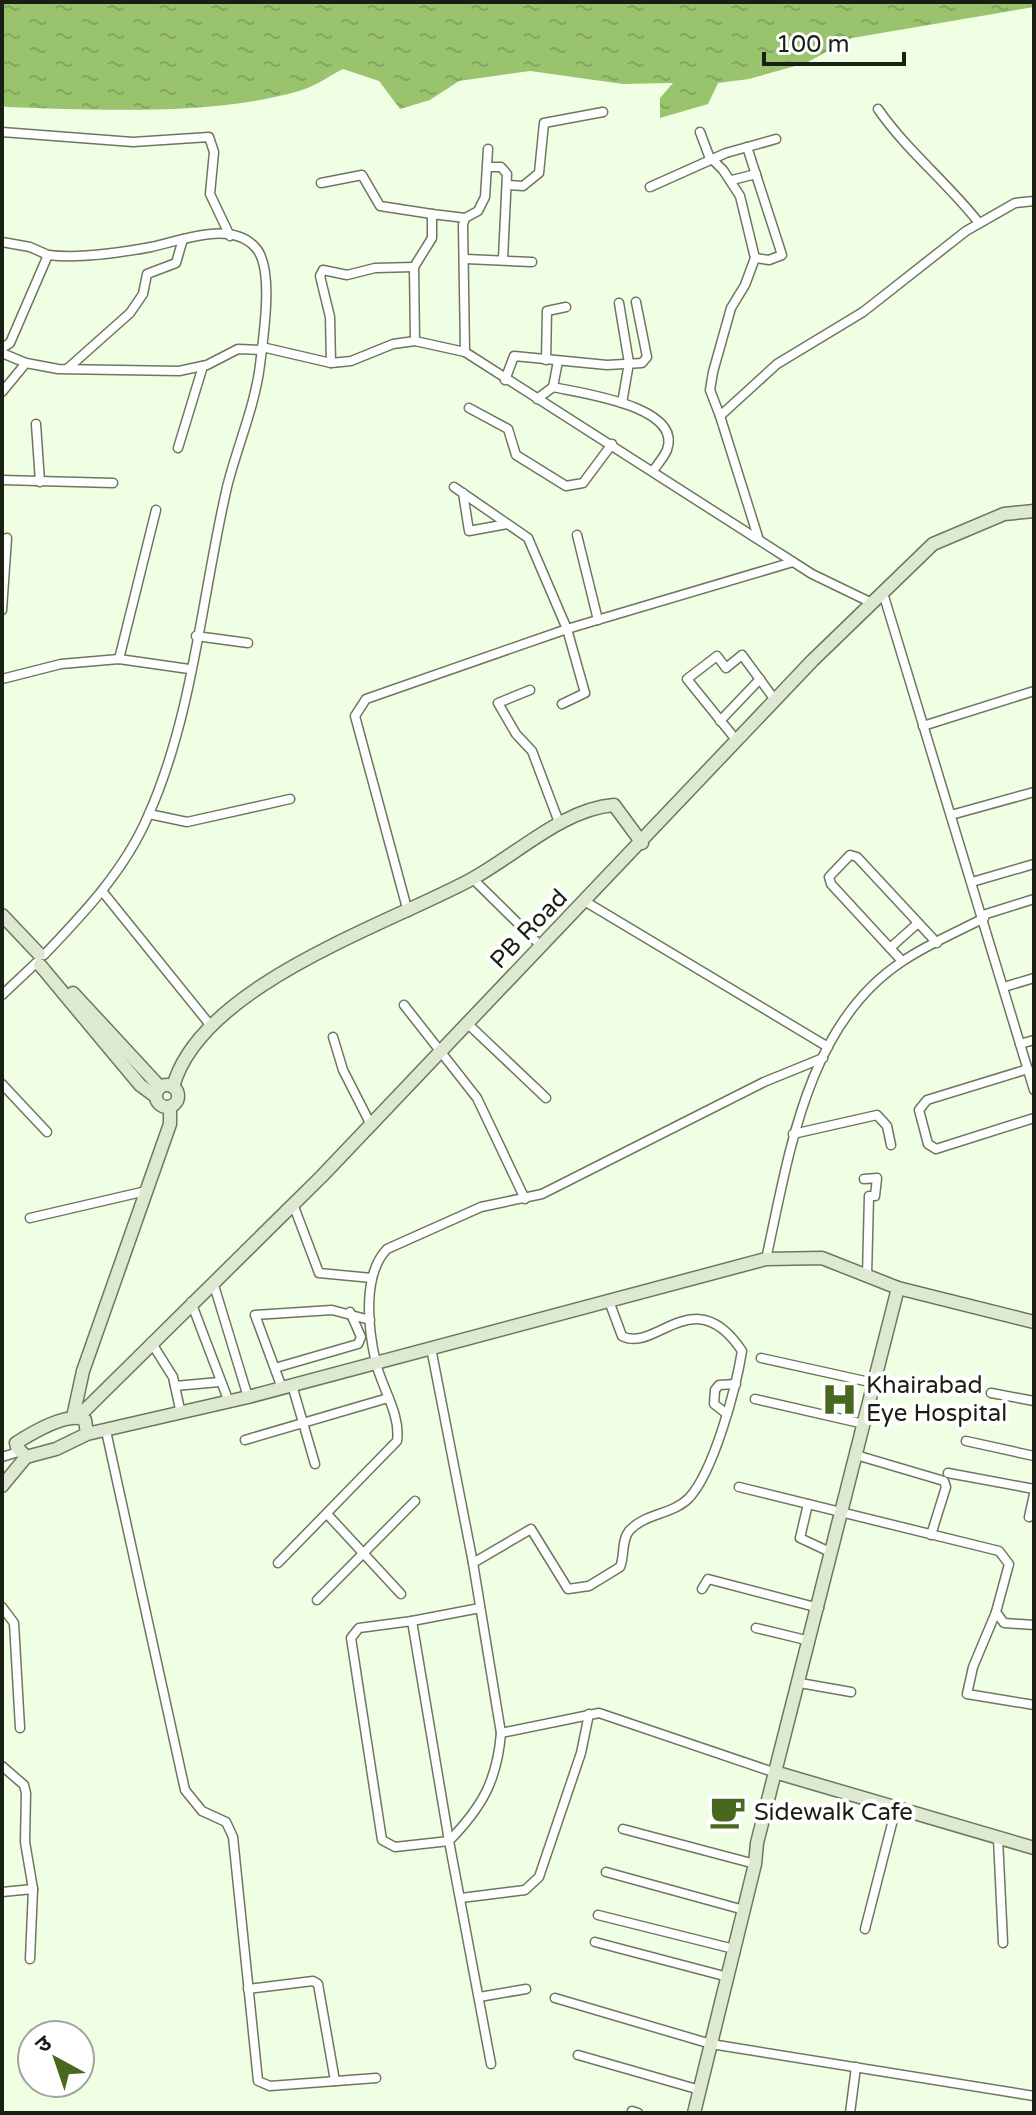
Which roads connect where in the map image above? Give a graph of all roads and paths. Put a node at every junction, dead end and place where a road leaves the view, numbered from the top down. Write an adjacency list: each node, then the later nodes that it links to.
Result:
1 (878, 109): 18 (street)
2 (603, 112): 13 (street)
3 (2, 132): 19 (street)
4 (700, 132): 8 (street)
5 (776, 139): 6 (street)
6 (747, 147): 8 (street); 10 (street)
7 (488, 149): 9 (street)
8 (715, 161): 11 (street); 14 (street)
9 (488, 167): 13 (street); 17 (street)
10 (756, 174): 11 (street); 23 (street)
11 (732, 180): 23 (street)
12 (321, 183): 16 (street)
13 (507, 185): 25 (street)
14 (650, 187)
15 (1034, 201): 18 (street)
16 (432, 214): 17 (street); 27 (street)
17 (465, 218): 24 (street)
18 (979, 223): 48 (street)
19 (230, 236): 20 (street); 32 (street)
20 (183, 239): 22 (street); 41 (street)
21 (2, 242): 22 (street)
22 (48, 255): 33 (street)
23 (755, 258): 48 (street)
24 (466, 259): 25 (street); 34 (street)
25 (503, 259): 26 (street)
26 (532, 262)
27 (414, 267): 31 (street); 38 (street)
28 (636, 302): 39 (street)
29 (619, 303): 39 (street)
30 (566, 307): 35 (street)
31 (415, 341): 34 (street); 38 (street)
32 (262, 348): 38 (street); 40 (street); 70 (street)
33 (2, 350): 37 (street)
34 (465, 352): 42 (street)
35 (546, 360): 36 (street); 42 (street)
36 (558, 361): 39 (street); 43 (street)
37 (26, 363): 41 (street); 44 (street)
38 (331, 363)
39 (629, 363): 46 (street)
40 (203, 366): 41 (street); 51 (street)
41 (67, 369)
42 (505, 380): 45 (street)
43 (553, 387): 45 (street); 46 (street)
44 (2, 392)
45 (537, 399): 50 (street)
46 (622, 403): 52 (street)
47 (469, 408): 50 (street)
48 (720, 416): 63 (street)
49 (36, 424): 54 (street)
50 (612, 444): 52 (street)
51 (178, 448)
52 (653, 471): 63 (street)
53 (2, 480): 54 (street)
54 (40, 482): 55 (street)
55 (113, 483)
56 (454, 487): 57 (street)
57 (463, 493): 60 (street); 60 (street)
58 (156, 510): 72 (street)
59 (1034, 511): 65 (street, PB Road)
60 (507, 524): 69 (street)
61 (577, 535): 68 (street)
62 (7, 538): 67 (street)
63 (759, 538): 64 (street)
64 (793, 562): 66 (street); 68 (street)
65 (883, 593): 66 (street, PB Road); 81 (street)
66 (872, 603): 78 (street, PB Road)
67 (2, 610)
68 (598, 620): 69 (street)
69 (567, 629): 79 (street); 95 (street)
70 (196, 636): 71 (street); 73 (street)
71 (248, 643)
72 (119, 659): 73 (street); 74 (street)
73 (189, 669): 85 (street)
74 (2, 679)
75 (760, 679): 78 (street); 80 (street); 80 (street)
76 (530, 690): 87 (street)
77 (1034, 691): 81 (street)
78 (775, 700): 82 (street, PB Road)
79 (562, 704)
80 (720, 721): 82 (street)
81 (923, 726): 86 (street)
82 (737, 741): 88 (street, PB Road)
83 (1034, 792): 86 (street)
84 (290, 799): 85 (street)
85 (149, 814): 92 (street)
86 (951, 815): 91 (street)
87 (560, 825): 88 (street); 90 (street)
88 (642, 843): 94 (street, PB Road)
89 (1034, 864): 91 (street)
90 (473, 879): 95 (street); 101 (street)
91 (972, 882): 97 (street)
92 (102, 891): 103 (street); 110 (street)
93 (1034, 899): 97 (street)
94 (586, 902): 101 (street, PB Road); 114 (street)
95 (408, 912): 110 (street)
96 (2, 915): 103 (street)
97 (984, 916): 100 (street); 106 (street)
98 (918, 923): 100 (street); 102 (street); 102 (street)
99 (2, 926): 103 (street)
100 (937, 943): 104 (street)
101 (542, 947): 109 (street, PB Road)
102 (890, 948): 104 (street)
103 (40, 959): 107 (street); 119 (street)
104 (902, 961): 114 (street)
105 (1034, 978): 106 (street)
106 (1004, 987): 113 (street)
107 (2, 995)
108 (404, 1005): 115 (street)
109 (468, 1024): 115 (street, PB Road); 121 (street)
110 (211, 1026): 119 (street)
111 (333, 1037): 124 (street)
112 (1034, 1040): 113 (street)
113 (1020, 1044): 117 (street)
114 (828, 1047): 116 (street)
115 (441, 1053): 124 (street, PB Road); 130 (street)
116 (823, 1058): 126 (street); 130 (street)
117 (1028, 1069): 120 (street); 123 (street)
118 (2, 1084): 125 (street)
119 (163, 1090): 122 (street); 122 (street)
120 (1034, 1090)
121 (546, 1098)
122 (170, 1107): 129 (street)
123 (1034, 1118)
124 (371, 1125): 131 (street, PB Road)
125 (47, 1132)
126 (793, 1134): 127 (street); 133 (street)
127 (891, 1145)
128 (864, 1179): 134 (street)
129 (146, 1191): 132 (street); 161 (street)
130 (525, 1199): 135 (street)
131 (293, 1204): 135 (street); 136 (street, PB Road)
132 (30, 1218)
133 (766, 1259): 134 (street); 138 (street)
134 (867, 1276): 137 (street)
135 (372, 1278): 141 (street)
136 (213, 1282): 139 (street, PB Road); 154 (street)
137 (898, 1288): 142 (street); 149 (street)
138 (609, 1301): 144 (street); 150 (street)
139 (191, 1302): 143 (street, PB Road); 148 (street)
140 (350, 1312): 141 (street); 147 (street); 147 (street)
141 (370, 1320): 146 (street)
142 (1034, 1322)
143 (151, 1341): 151 (street); 161 (street, PB Road)
144 (431, 1348): 146 (street); 187 (street)
145 (761, 1358): 149 (street)
146 (376, 1363): 152 (street); 155 (street)
147 (275, 1368): 152 (street)
148 (219, 1382): 151 (street); 158 (street)
149 (874, 1383): 163 (street)
150 (736, 1384): 160 (street); 160 (street)
151 (175, 1386): 159 (street)
152 (287, 1387): 154 (street); 162 (street)
153 (991, 1393): 157 (street)
154 (248, 1397): 158 (street)
155 (388, 1398): 162 (street); 181 (street)
156 (755, 1399): 163 (street)
157 (1034, 1401)
158 (229, 1402): 159 (street)
159 (181, 1414): 164 (street)
160 (727, 1414): 187 (street)
161 (76, 1417): 165 (street); 169 (street)
162 (303, 1422): 166 (street); 173 (street)
163 (864, 1424): 170 (street)
164 (106, 1431): 165 (street); 225 (street)
165 (87, 1434): 169 (street)
166 (245, 1440)
167 (2, 1441): 169 (street)
168 (966, 1441): 171 (street)
169 (20, 1451): 172 (street); 175 (street)
170 (856, 1455): 180 (street); 183 (street)
171 (1034, 1456)
172 (2, 1457)
173 (315, 1464)
174 (948, 1473): 177 (street)
175 (2, 1486)
176 (739, 1487): 179 (street)
177 (1034, 1492): 182 (street)
178 (415, 1501): 184 (street)
179 (808, 1504): 180 (street); 185 (street)
180 (842, 1512): 183 (street); 185 (street)
181 (327, 1514): 184 (street); 186 (street)
182 (1029, 1517)
183 (931, 1535): 194 (street)
184 (364, 1553): 189 (street); 190 (street)
185 (832, 1553): 193 (street)
186 (278, 1563)
187 (473, 1563): 192 (street)
188 (702, 1589): 193 (street)
189 (401, 1594)
190 (317, 1600)
191 (2, 1607): 203 (street)
192 (480, 1608): 195 (street); 204 (street)
193 (819, 1608): 198 (street)
194 (996, 1612): 196 (street); 201 (street)
195 (412, 1621): 210 (street); 210 (street)
196 (1034, 1625)
197 (756, 1628): 198 (street)
198 (811, 1641): 199 (street)
199 (800, 1683): 200 (street); 206 (street)
200 (851, 1692)
201 (1034, 1705)
202 (589, 1714): 204 (street); 206 (street); 216 (street)
203 (20, 1728)
204 (501, 1733): 210 (street)
205 (2, 1766): 214 (street)
206 (778, 1773): 207 (street); 212 (street)
207 (896, 1808): 209 (street); 219 (street)
208 (623, 1829): 212 (street)
209 (998, 1838): 211 (street); 221 (street)
210 (449, 1841): 216 (street)
211 (1034, 1848)
212 (755, 1864): 217 (street)
213 (606, 1872): 217 (street)
214 (33, 1889): 215 (street); 223 (street)
215 (2, 1892)
216 (461, 1898): 227 (street)
217 (744, 1910): 222 (street)
218 (598, 1915): 222 (street)
219 (865, 1929)
220 (595, 1942): 224 (street)
221 (1003, 1943)
222 (734, 1949): 224 (street)
223 (30, 1959)
224 (728, 1977): 229 (street)
225 (248, 1989): 234 (street); 234 (street)
226 (526, 1989): 227 (street)
227 (479, 1997): 231 (street)
228 (555, 1998): 229 (street)
229 (711, 2044): 232 (street); 235 (street)
230 (578, 2055): 235 (street)
231 (491, 2064)
232 (856, 2067): 236 (street); 238 (street)
233 (376, 2078): 234 (street)
234 (335, 2081)
235 (700, 2090): 237 (street)
236 (1034, 2096)
237 (694, 2113)
238 (850, 2113)

